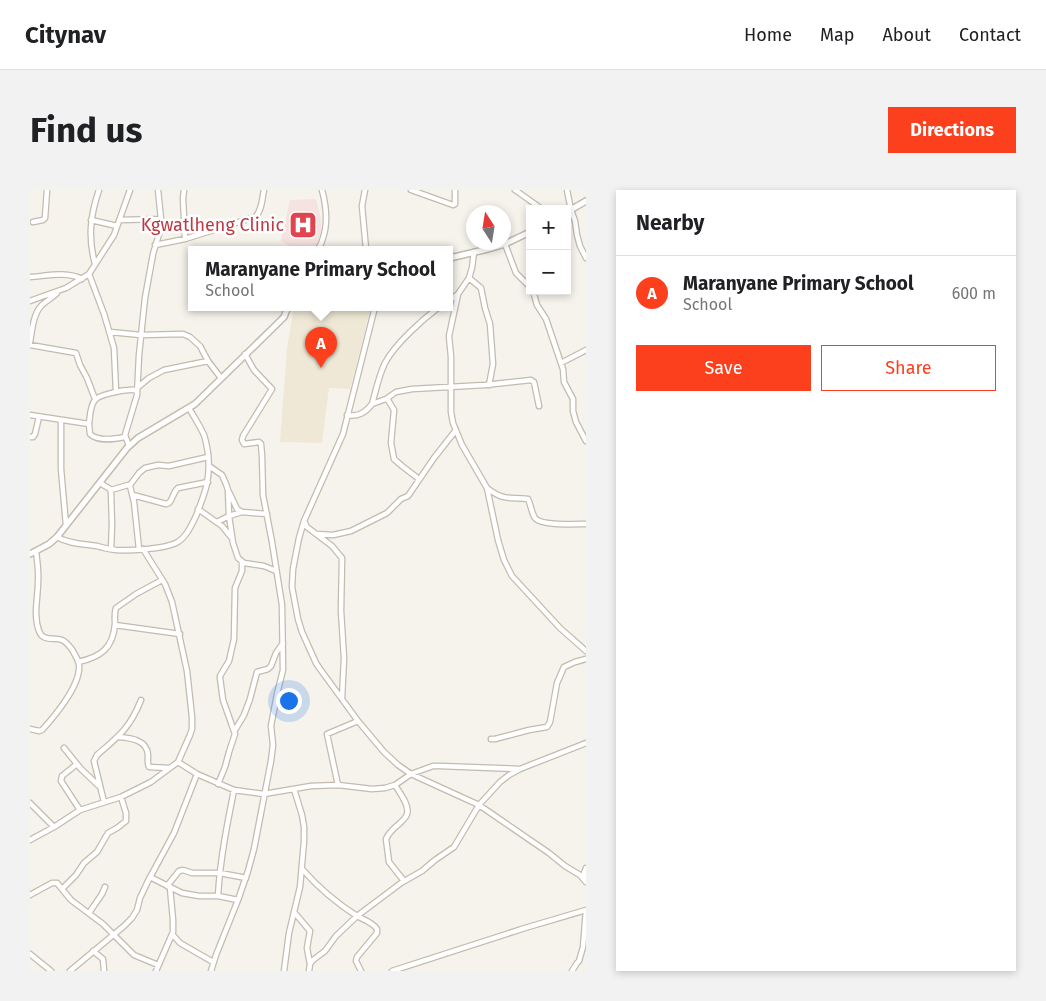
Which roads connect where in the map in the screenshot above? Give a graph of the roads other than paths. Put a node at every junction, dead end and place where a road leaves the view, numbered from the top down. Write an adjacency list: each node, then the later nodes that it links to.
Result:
1 (46, 190): 22 (street)
2 (99, 190): 20 (street)
3 (130, 190): 21 (street)
4 (158, 190): 19 (street)
5 (184, 190): 25 (street)
6 (264, 190): 25 (street)
7 (322, 190): 28 (street)
8 (365, 190): 29 (street)
9 (411, 190): 13 (street)
10 (455, 190): 13 (street)
11 (514, 190): 15 (street)
12 (567, 190): 16 (street)
13 (424, 192)
14 (586, 201): 17 (street)
15 (536, 205)
16 (568, 205)
17 (571, 210)
18 (571, 214): 34 (street)
19 (161, 219): 21 (street); 27 (street)
20 (91, 220): 23 (street); 35 (street)
21 (120, 220): 23 (street)
22 (33, 222)
23 (117, 226): 35 (street)
24 (526, 234): 26 (street)
25 (185, 239): 27 (street)
26 (511, 241)
27 (155, 245): 50 (street)
28 (320, 246)
29 (366, 246)
30 (482, 250): 32 (street)
31 (507, 250): 40 (street)
32 (474, 252): 33 (street); 38 (street)
33 (453, 257)
34 (586, 258)
35 (95, 264): 36 (street)
36 (89, 274): 39 (street); 49 (street)
37 (30, 277): 39 (street)
38 (469, 278): 42 (street); 57 (street)
39 (82, 279): 41 (street)
40 (526, 284)
41 (58, 292): 45 (street); 51 (street)
42 (458, 294): 44 (street); 58 (street)
43 (533, 295): 55 (street)
44 (453, 298)
45 (30, 302)
46 (286, 311): 53 (street)
47 (375, 311): 67 (street)
48 (435, 311): 63 (street)
49 (110, 332): 50 (street); 60 (street)
50 (142, 335): 54 (street); 59 (street)
51 (30, 344): 61 (street)
52 (586, 350): 55 (street)
53 (245, 354): 56 (street); 88 (street)
54 (208, 361): 56 (street); 59 (street)
55 (561, 362): 74 (street)
56 (222, 378): 65 (street)
57 (489, 385): 58 (street); 64 (street)
58 (451, 388): 62 (street); 71 (street)
59 (137, 390): 60 (street); 73 (street)
60 (116, 392): 61 (street)
61 (95, 399): 70 (street)
62 (386, 399): 63 (street); 78 (street)
63 (372, 404): 67 (street)
64 (539, 406)
65 (189, 408): 75 (street); 76 (street)
66 (30, 415): 68 (street)
67 (347, 416): 90 (street)
68 (39, 417): 69 (street); 72 (street)
69 (61, 420): 70 (street); 93 (street)
70 (89, 424): 73 (street)
71 (456, 430): 78 (street); 82 (street)
72 (30, 436)
73 (125, 437): 75 (street)
74 (586, 441)
75 (129, 446): 80 (street)
76 (208, 457): 77 (street); 81 (street)
77 (209, 466): 79 (street); 84 (street)
78 (419, 479): 94 (street)
79 (208, 482): 85 (street); 86 (street)
80 (100, 483): 83 (street); 93 (street)
81 (130, 485): 83 (street); 85 (street)
82 (487, 488): 92 (street); 106 (street)
83 (111, 490): 97 (street)
84 (228, 490): 87 (street); 89 (street)
85 (133, 495): 98 (street)
86 (198, 509): 91 (street); 98 (street)
87 (242, 512): 88 (street); 89 (street)
88 (267, 514): 101 (street)
89 (229, 516): 91 (street); 96 (street)
90 (304, 521): 94 (street); 110 (street)
91 (217, 522): 96 (street)
92 (586, 524)
93 (66, 525): 95 (street)
94 (316, 533): 110 (street)
95 (57, 537): 97 (street); 99 (street)
96 (232, 538): 100 (street)
97 (111, 549): 98 (street)
98 (141, 549): 102 (street)
99 (33, 552): 108 (street)
100 (242, 562): 101 (street); 113 (street)
101 (276, 571): 105 (street)
102 (162, 580): 103 (street); 104 (street)
103 (115, 625): 104 (street); 108 (street)
104 (180, 634): 118 (street)
105 (283, 643): 113 (street); 130 (street)
106 (586, 651)
107 (586, 659): 115 (street)
108 (78, 662): 112 (street)
109 (141, 700): 114 (street)
110 (342, 700): 111 (street)
111 (358, 721): 123 (street); 126 (street)
112 (30, 729)
113 (234, 730): 124 (street)
114 (118, 737): 120 (street); 127 (street)
115 (491, 739)
116 (586, 743): 121 (street)
117 (64, 748): 119 (street)
118 (178, 762): 120 (street); 122 (street)
119 (78, 764): 127 (street); 135 (street)
120 (170, 768): 131 (street)
121 (520, 769): 123 (street); 134 (street)
122 (197, 774): 124 (street); 141 (street)
123 (411, 774): 125 (street); 134 (street)
124 (218, 784): 129 (street)
125 (395, 784): 126 (street); 144 (street)
126 (338, 785): 128 (street)
127 (100, 787): 132 (street)
128 (294, 789): 130 (street); 139 (street)
129 (234, 790): 130 (street); 140 (street)
130 (264, 794): 142 (street)
131 (121, 797): 132 (street); 147 (street)
132 (104, 802): 135 (street)
133 (30, 803): 136 (street)
134 (479, 806): 143 (street); 144 (street)
135 (80, 810): 136 (street)
136 (54, 827): 137 (street)
137 (30, 840)
138 (586, 868): 143 (street)
139 (302, 869): 151 (street); 153 (street)
140 (220, 873): 142 (street); 146 (street); 149 (street)
141 (150, 877): 146 (street); 154 (street)
142 (246, 878): 150 (street)
143 (585, 880)
144 (404, 882): 153 (street)
145 (105, 887): 152 (street)
146 (168, 887): 149 (street); 155 (street)
147 (62, 889): 148 (street); 152 (street)
148 (30, 894)
149 (218, 896): 150 (street)
150 (238, 900): 160 (street)
151 (294, 912): 161 (street); 168 (street)
152 (90, 913): 154 (street)
153 (357, 916): 161 (street); 170 (street)
154 (113, 934): 156 (street); 162 (street)
155 (172, 934): 160 (street); 162 (street)
156 (94, 951): 164 (street); 165 (street)
157 (30, 954): 163 (street)
158 (586, 960): 159 (street)
159 (579, 961): 171 (street); 172 (street)
160 (213, 962): 167 (street)
161 (310, 964): 169 (street)
162 (158, 965): 166 (street)
163 (51, 971)
164 (70, 971)
165 (104, 971)
166 (156, 971)
167 (211, 971)
168 (284, 971)
169 (309, 971)
170 (361, 971)
171 (392, 971)
172 (572, 971)

